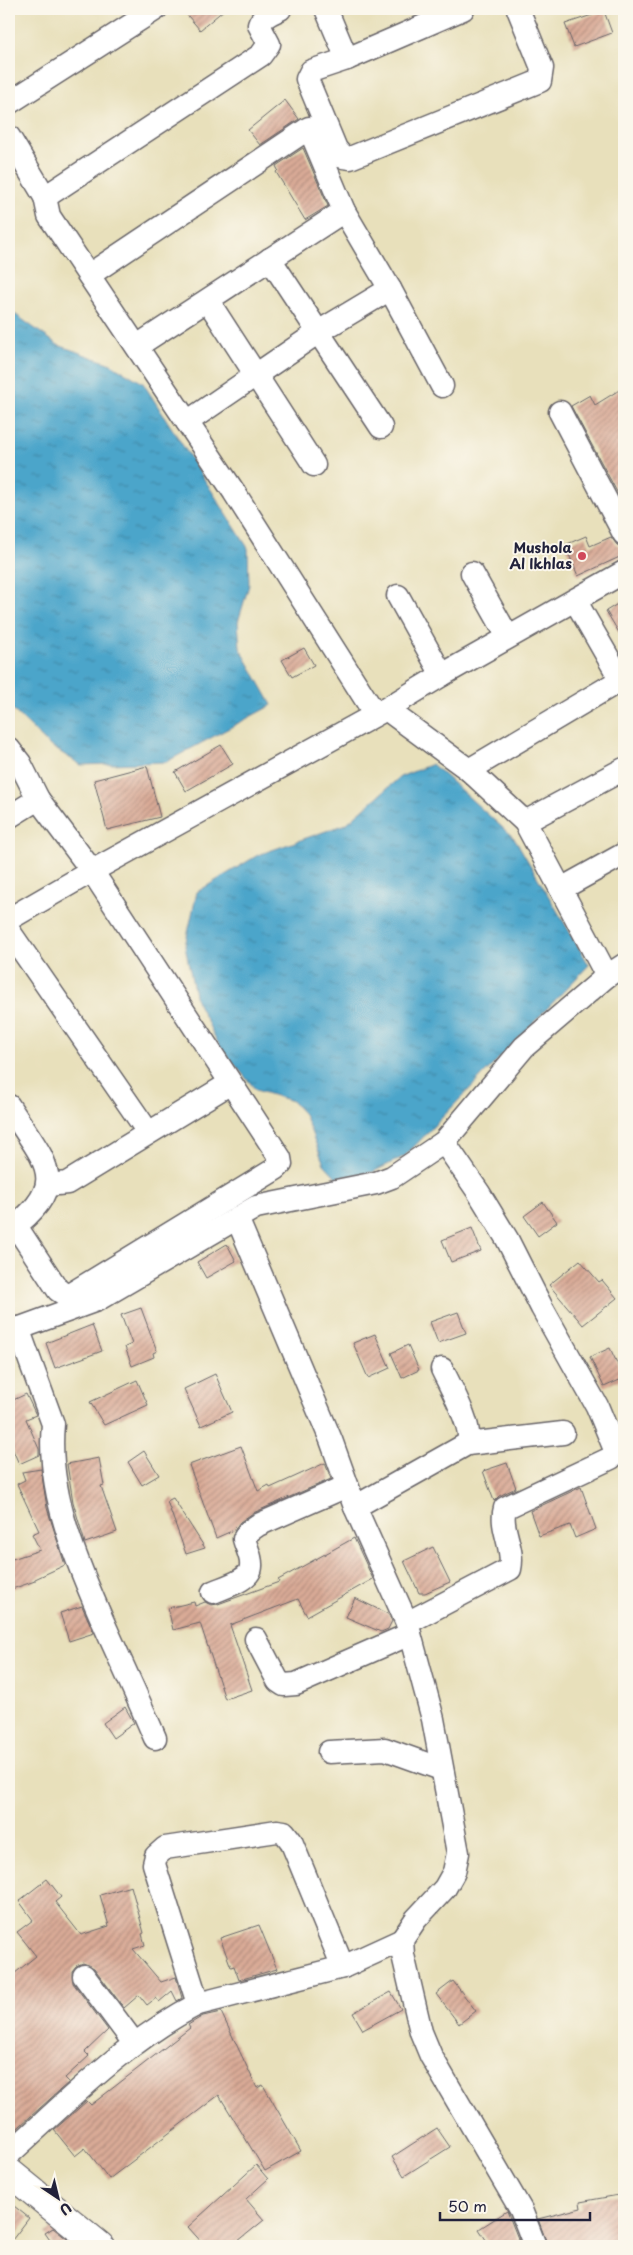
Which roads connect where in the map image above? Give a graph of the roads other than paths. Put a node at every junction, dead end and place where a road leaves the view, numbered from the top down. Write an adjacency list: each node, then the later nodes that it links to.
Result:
1 (156, 9): 7 (street)
2 (280, 9): 10 (street)
3 (326, 9): 6 (street)
4 (463, 9): 6 (street)
5 (518, 9): 6 (street)
6 (347, 59)
7 (9, 103)
8 (9, 137): 10 (street)
9 (9, 153): 10 (street)
10 (39, 188): 13 (street)
11 (344, 211): 12 (street); 13 (street); 14 (street)
12 (270, 259): 15 (street); 16 (street)
13 (88, 276): 17 (street)
14 (390, 289): 16 (street); 19 (street)
15 (208, 301): 17 (street); 18 (street)
16 (320, 331): 18 (street); 22 (street)
17 (137, 346): 21 (street)
18 (257, 374): 21 (street); 23 (street)
19 (442, 386)
20 (560, 412): 24 (street)
21 (187, 422): 32 (street)
22 (381, 427)
23 (314, 465)
24 (624, 534)
25 (624, 572): 28 (street)
26 (472, 573): 29 (street)
27 (398, 596): 30 (street)
28 (575, 600): 29 (street); 31 (street)
29 (508, 638): 30 (street)
30 (442, 674): 32 (street)
31 (623, 679): 35 (street)
32 (380, 712): 35 (street); 40 (street)
33 (9, 749): 36 (street)
34 (624, 769): 38 (street)
35 (469, 770): 38 (street)
36 (38, 799): 37 (street); 40 (street)
37 (9, 817)
38 (525, 822): 41 (street)
39 (624, 854): 41 (street)
40 (92, 871): 42 (street); 45 (street)
41 (561, 889): 44 (street)
42 (9, 919)
43 (9, 931): 47 (street)
44 (615, 971): 48 (street)
45 (230, 1084): 47 (street); 51 (street)
46 (9, 1106): 49 (street)
47 (148, 1132): 49 (street)
48 (444, 1142): 50 (street); 59 (street)
49 (48, 1185): 51 (street)
50 (238, 1218): 52 (street); 56 (street)
51 (13, 1228)
52 (13, 1330): 61 (street)
53 (442, 1369): 55 (street)
54 (563, 1433): 55 (street)
55 (467, 1444): 57 (street)
56 (346, 1486): 57 (street); 58 (street)
57 (355, 1507): 59 (street)
58 (213, 1592)
59 (408, 1629): 60 (street); 63 (street)
60 (256, 1639)
61 (155, 1738)
62 (329, 1752): 63 (street)
63 (441, 1769): 64 (street)
64 (402, 1940): 65 (street); 72 (street)
65 (343, 1967): 67 (street); 67 (street)
66 (84, 1976): 68 (street)
67 (198, 2004): 68 (street)
68 (134, 2043): 69 (street)
69 (9, 2154)
70 (9, 2172): 71 (main road)
71 (100, 2246)
72 (535, 2246)

